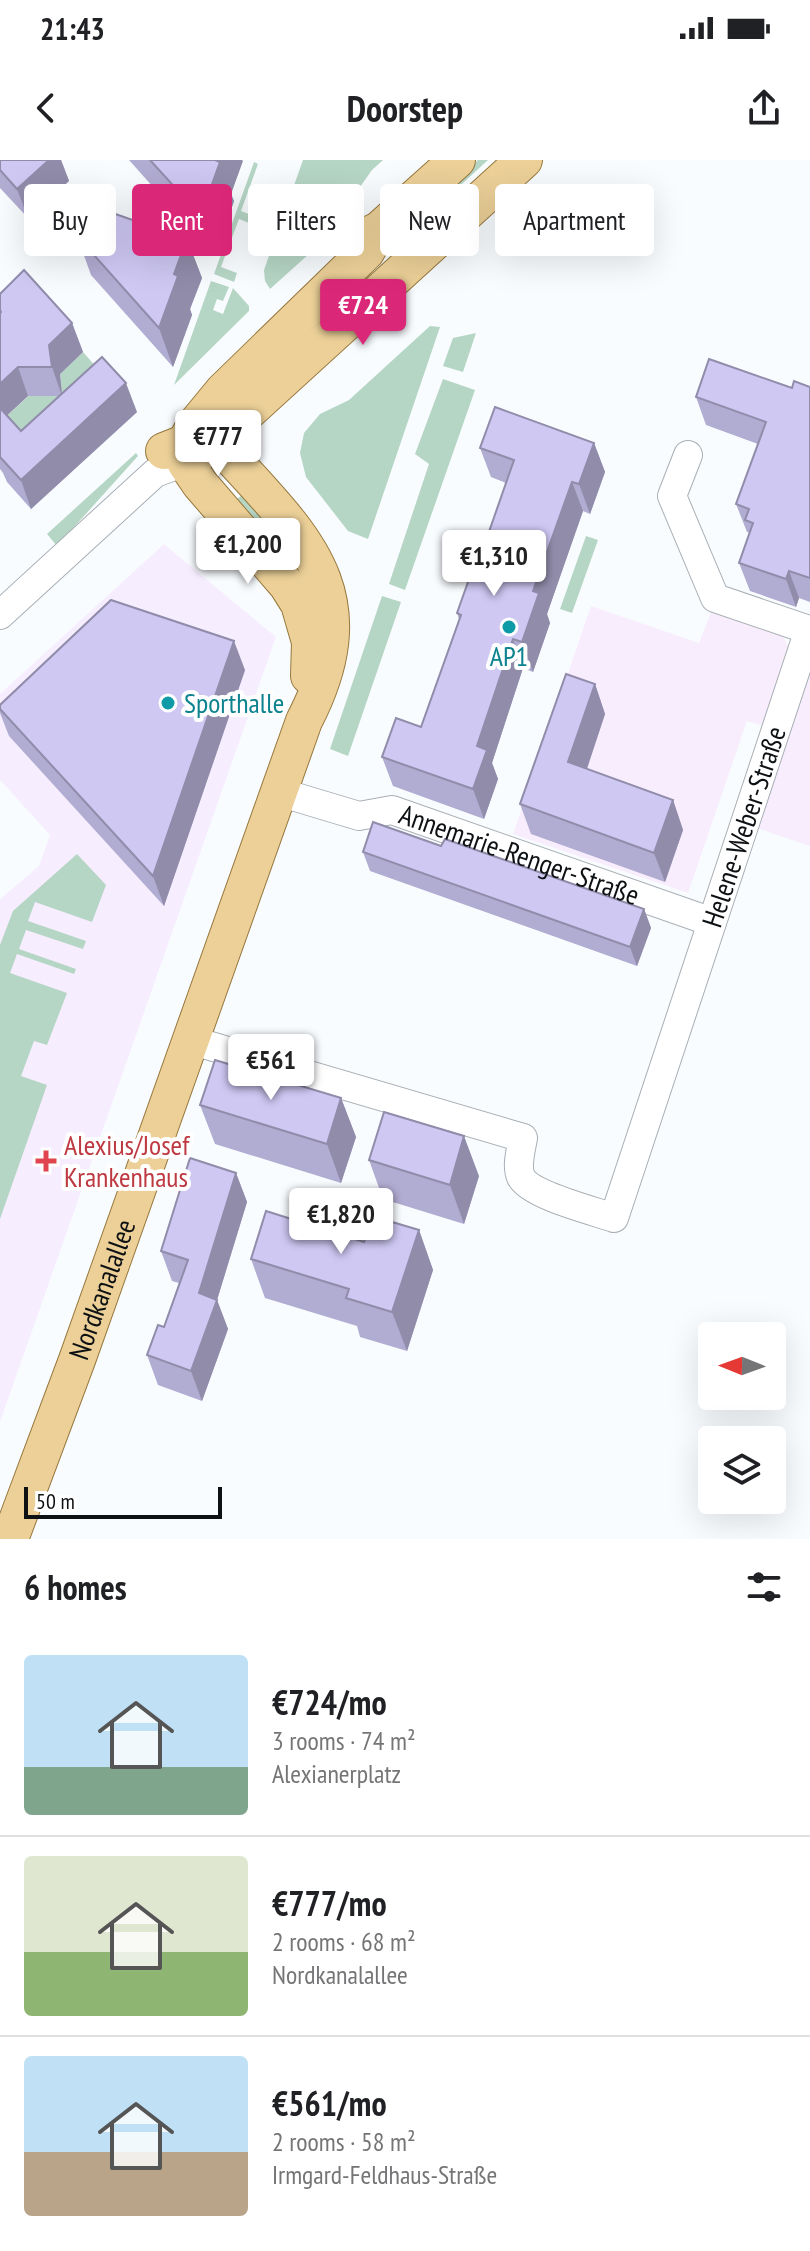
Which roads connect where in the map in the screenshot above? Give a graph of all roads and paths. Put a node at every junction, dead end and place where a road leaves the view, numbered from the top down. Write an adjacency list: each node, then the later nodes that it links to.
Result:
1 (457, 160): 3 (main road)
2 (524, 160): 3 (main road)
3 (181, 454): 5 (street); 6 (main road, Nordkanalallee)
4 (688, 455): 7 (street, Helene-Weber-Straße)
5 (0, 615)
6 (279, 792): 7 (street, Annemarie-Renger-Straße); 8 (main road, Nordkanalallee)
7 (712, 922): 8 (street, Helene-Weber-Straße)
8 (190, 1040): 9 (main road, Nordkanalallee)
9 (10, 1539)

